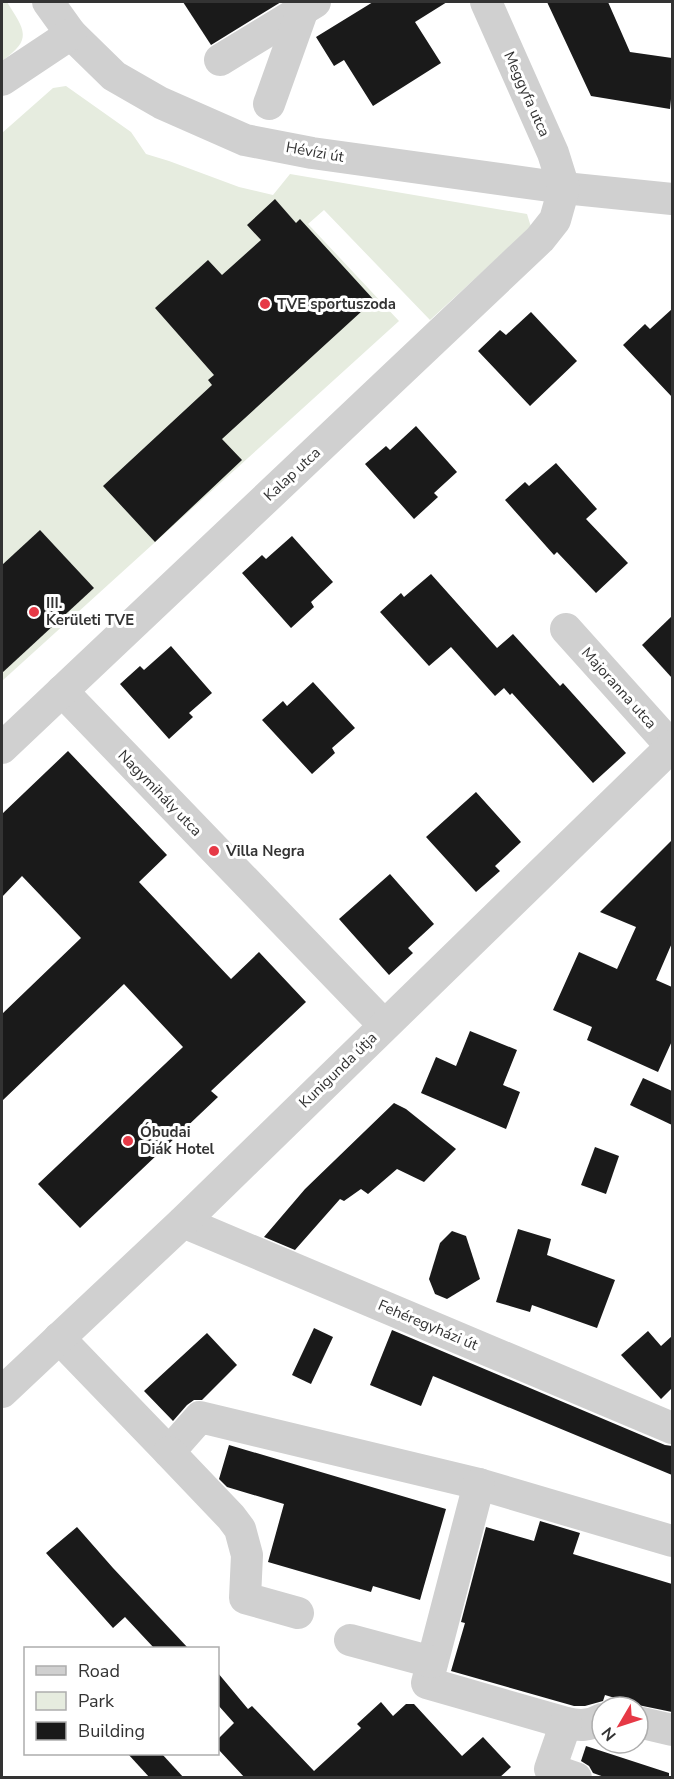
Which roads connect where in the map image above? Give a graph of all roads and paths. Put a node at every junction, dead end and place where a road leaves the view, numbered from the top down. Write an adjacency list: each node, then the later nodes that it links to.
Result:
1 (48, 2): 4 (street, Hévízi út)
2 (486, 2): 8 (street, Meggyfa utca)
3 (309, 5): 5 (street); 7 (street)
4 (71, 34): 6 (street); 8 (street, Hévízi út)
5 (220, 60)
6 (2, 80)
7 (269, 104)
8 (564, 188): 9 (street, Hévízi út); 11 (street, Kalap utca)
9 (672, 199)
10 (566, 629): 13 (street, Majoranna utca)
11 (62, 691): 12 (street, Kalap utca); 14 (street, Nagymihály utca)
12 (2, 748)
13 (669, 755): 14 (street, Kunigunda útja)
14 (384, 1025): 15 (street, Kunigunda útja)
15 (183, 1222): 16 (street, Kunigunda útja); 18 (street, Fehéregyházi út)
16 (59, 1338): 17 (street, Kunigunda útja); 19 (street)
17 (6, 1377)
18 (672, 1428)
19 (169, 1452): 20 (street); 22 (street)
20 (479, 1484): 21 (street); 24 (street)
21 (672, 1541)
22 (298, 1613)
23 (350, 1640): 24 (street)
24 (432, 1662): 25 (street)
25 (566, 1724): 26 (street); 29 (street)
26 (590, 1724)
27 (650, 1725): 28 (street)
28 (672, 1730)
29 (576, 1778)

